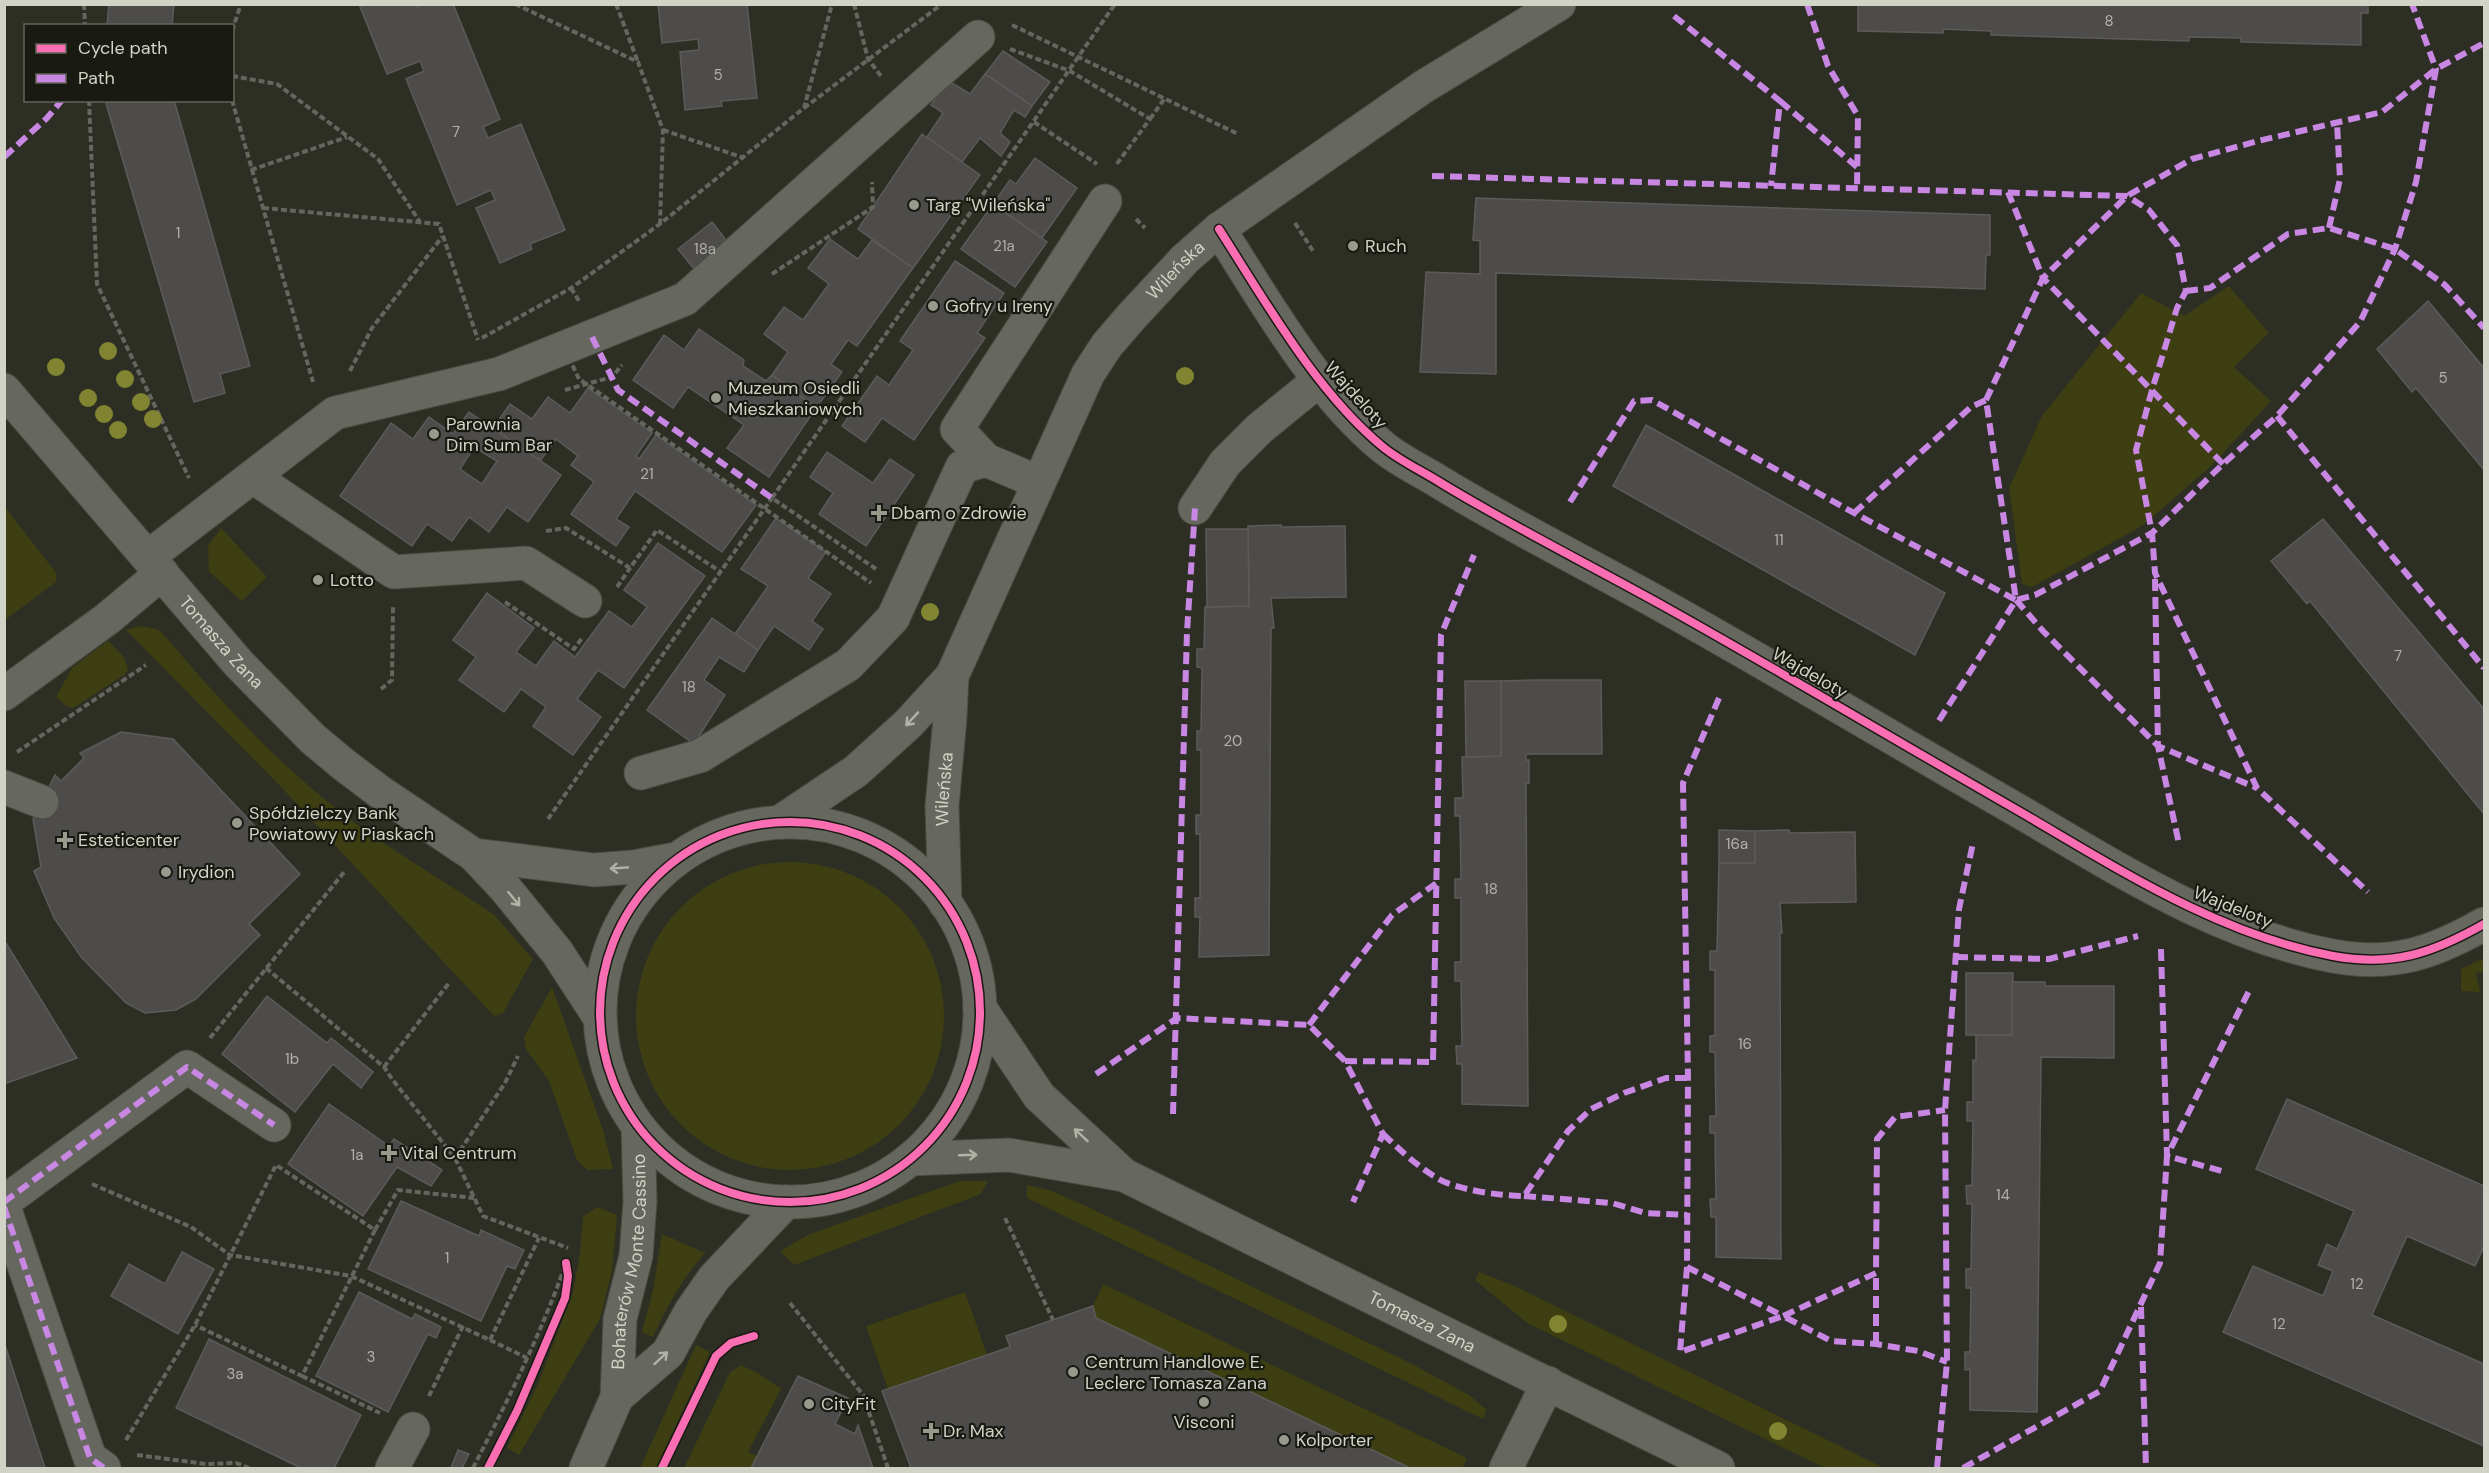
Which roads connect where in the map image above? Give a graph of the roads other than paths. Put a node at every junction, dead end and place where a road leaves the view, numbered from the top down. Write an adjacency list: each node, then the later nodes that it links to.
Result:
1 (1559, 4): 4 (street, Wileńska)
2 (978, 37): 8 (street)
3 (1108, 187): 7 (street)
4 (1219, 229): 5 (street, Wajdeloty); 9 (street, Wileńska)
5 (1319, 380): 10 (street); 22 (street, Wajdeloty)
6 (4, 390): 11 (street, Tomasza Zana)
7 (986, 459): 9 (street); 15 (street)
8 (253, 477): 11 (street); 12 (street)
9 (1038, 482): 13 (street, Wileńska)
10 (1195, 508)
11 (154, 565): 14 (street); 19 (street, Tomasza Zana)
12 (585, 601)
13 (952, 676): 18 (street, Wileńska, one-way to 18); 21 (street, Wileńska)
14 (4, 694)
15 (641, 773)
16 (4, 787): 17 (street)
17 (42, 802)
18 (780, 822): 20 (street); 21 (street)
19 (474, 855): 20 (street, Tomasza Zana, one-way to 19); 24 (street, Tomasza Zana, one-way to 24)
20 (676, 860): 24 (street)
21 (945, 903): 23 (street)
22 (2484, 924)
23 (980, 1008): 27 (street); 28 (street, Tomasza Zana, one-way to 23)
24 (600, 1018): 26 (street)
25 (274, 1125): 29 (street)
26 (638, 1127): 30 (street); 33 (street, Bohaterów Monte Cassino)
27 (910, 1159): 28 (street, Tomasza Zana, one-way to 28); 30 (street)
28 (1124, 1175): 32 (street, Tomasza Zana)
29 (4, 1202)
30 (786, 1202): 33 (street, Bohaterów Monte Cassino, one-way to 30)
31 (4, 1207): 35 (street)
32 (1548, 1383): 38 (street); 39 (street, Tomasza Zana)
33 (617, 1397): 37 (street, Bohaterów Monte Cassino)
34 (413, 1429): 36 (street)
35 (119, 1456)
36 (392, 1468)
37 (586, 1468)
38 (1506, 1468)
39 (1718, 1468)

